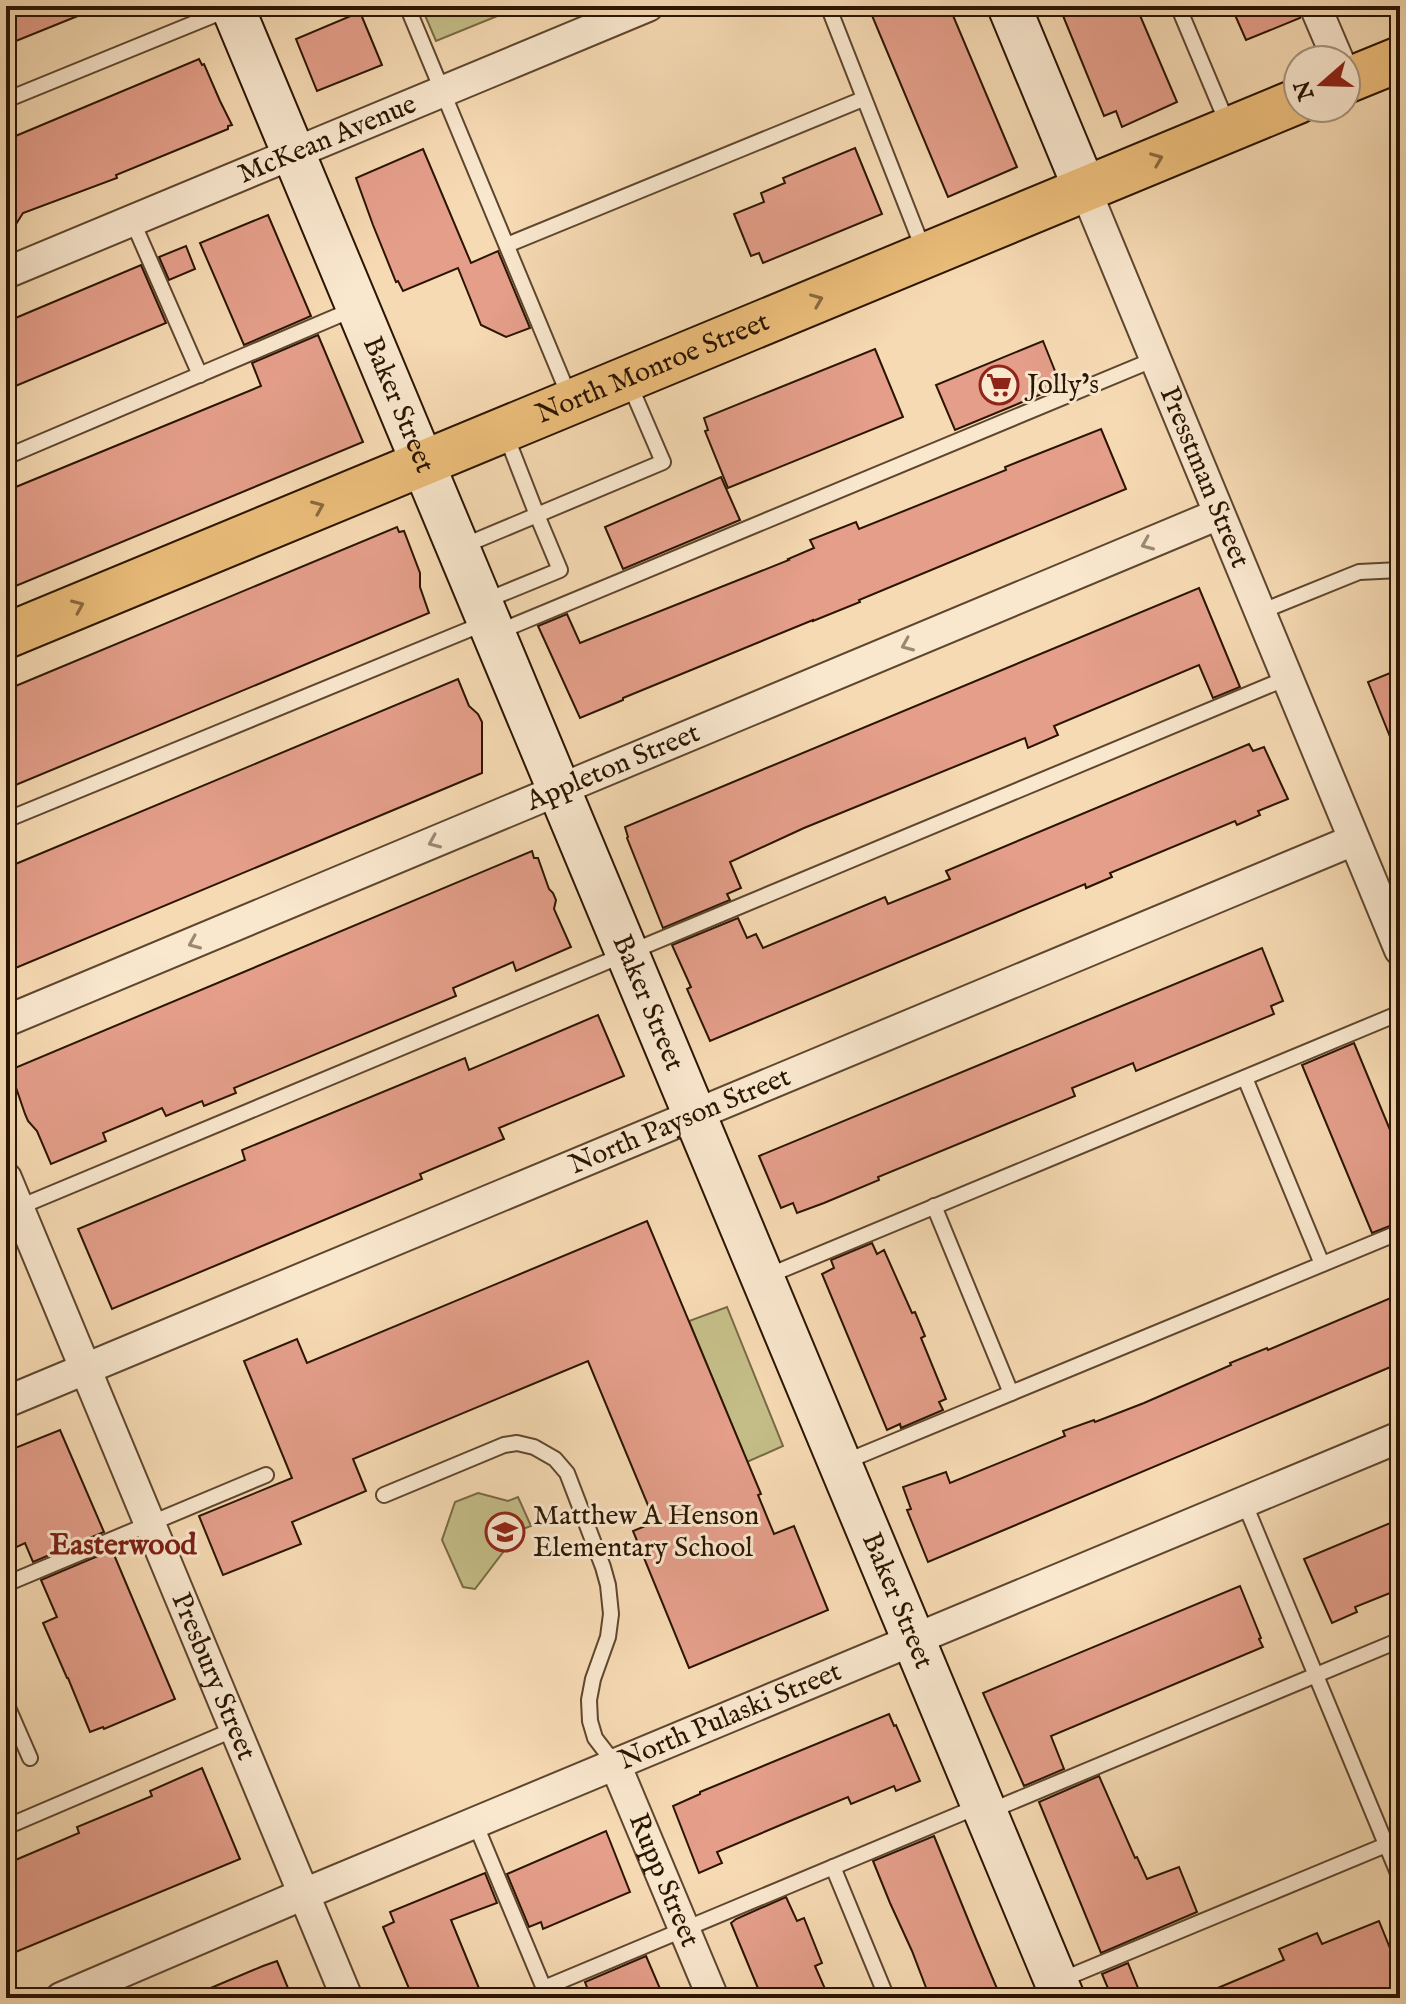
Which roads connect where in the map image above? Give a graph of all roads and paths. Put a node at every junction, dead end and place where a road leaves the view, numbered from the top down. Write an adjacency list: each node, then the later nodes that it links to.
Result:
1 (233, 6): 13 (lane); 16 (street, Baker Street)
2 (407, 6): 11 (lane)
3 (648, 6): 11 (street, McKean Avenue)
4 (828, 6): 12 (lane)
5 (1009, 6): 17 (street, Presstman Street)
6 (1178, 6): 15 (lane)
7 (1315, 6): 8 (street)
8 (1331, 44)
9 (1400, 59): 10 (main road)
10 (1362, 74)
11 (442, 91): 16 (street, McKean Avenue); 19 (lane)
12 (863, 99): 19 (lane); 20 (lane)
13 (6, 100)
14 (1282, 108): 15 (main road, North Monroe Street)
15 (1230, 129): 17 (main road, North Monroe Street, one-way to 15)
16 (294, 153): 18 (street, McKean Avenue); 22 (street, Baker Street)
17 (1085, 189): 20 (main road, North Monroe Street); 23 (street, Presstman Street)
18 (132, 220): 21 (street, McKean Avenue); 24 (lane)
19 (507, 245): 26 (lane)
20 (926, 255): 25 (main road, North Monroe Street, one-way to 20)
21 (6, 273)
22 (358, 308): 24 (lane); 29 (street, Baker Street)
23 (1155, 359): 30 (street, Presstman Street); 35 (lane)
24 (200, 375): 28 (lane)
25 (628, 379): 26 (main road, North Monroe Street); 31 (lane)
26 (572, 402): 27 (main road, North Monroe Street)
27 (504, 431): 29 (main road, North Monroe Street); 31 (lane)
28 (6, 457)
29 (423, 463): 32 (street, Baker Street); 36 (main road, North Monroe Street, one-way to 29)
30 (1219, 514): 34 (street, Presstman Street); 38 (street, Appleton Street, one-way to 38)
31 (537, 515): 32 (lane); 35 (lane)
32 (459, 548): 35 (street, Baker Street)
33 (1400, 570): 34 (lane)
34 (1260, 612): 37 (street, Presstman Street)
35 (488, 619): 38 (street, Baker Street); 39 (lane)
36 (6, 636)
37 (1287, 678): 40 (street, Presstman Street); 42 (lane)
38 (559, 790): 42 (street, Baker Street); 44 (street, Appleton Street, one-way to 44)
39 (6, 820)
40 (1354, 840): 41 (street, Presstman Street); 46 (street, North Payson Street)
41 (1400, 950)
42 (628, 953): 46 (street, Baker Street); 49 (lane)
43 (1400, 1013): 45 (lane)
44 (6, 1021)
45 (1245, 1078): 48 (lane); 51 (lane)
46 (695, 1114): 52 (street, Baker Street); 53 (street, North Payson Street)
47 (6, 1178): 49 (street, Presbury Street)
48 (934, 1206): 52 (lane); 54 (lane)
49 (12, 1210): 53 (street, Presbury Street)
50 (1400, 1232): 51 (lane)
51 (1322, 1264): 54 (lane)
52 (763, 1277): 57 (street, Baker Street)
53 (85, 1369): 55 (street, North Payson Street); 61 (street, Presbury Street)
54 (1011, 1393): 57 (lane)
55 (6, 1402)
56 (1400, 1437): 60 (street, North Pulaski Street)
57 (841, 1464): 63 (street, Baker Street)
58 (266, 1475): 61 (lane)
59 (384, 1495): 69 (lane)
60 (1244, 1502): 63 (street, North Pulaski Street); 65 (lane)
61 (150, 1523): 62 (lane); 67 (street, Presbury Street)
62 (6, 1584)
63 (914, 1639): 69 (street, North Pulaski Street); 70 (street, Baker Street)
64 (1400, 1640): 65 (lane)
65 (1315, 1675): 70 (lane); 73 (lane)
66 (6, 1703): 68 (lane)
67 (235, 1729): 72 (lane); 76 (street, Presbury Street)
68 (30, 1758)
69 (615, 1764): 71 (street, North Pulaski Street); 77 (street, Rupp Street)
70 (984, 1809): 74 (lane); 78 (street, Baker Street)
71 (475, 1823): 76 (street, North Pulaski Street); 79 (lane)
72 (6, 1827)
73 (1386, 1845): 75 (lane); 78 (lane)
74 (833, 1867): 77 (lane); 83 (lane)
75 (1400, 1878)
76 (304, 1894): 80 (street, North Pulaski Street); 81 (street, Presbury Street)
77 (684, 1929): 79 (lane); 82 (street, Rupp Street)
78 (1056, 1992)
79 (546, 1993)
80 (61, 1998)
81 (347, 1998)
82 (713, 1998)
83 (887, 1998)

